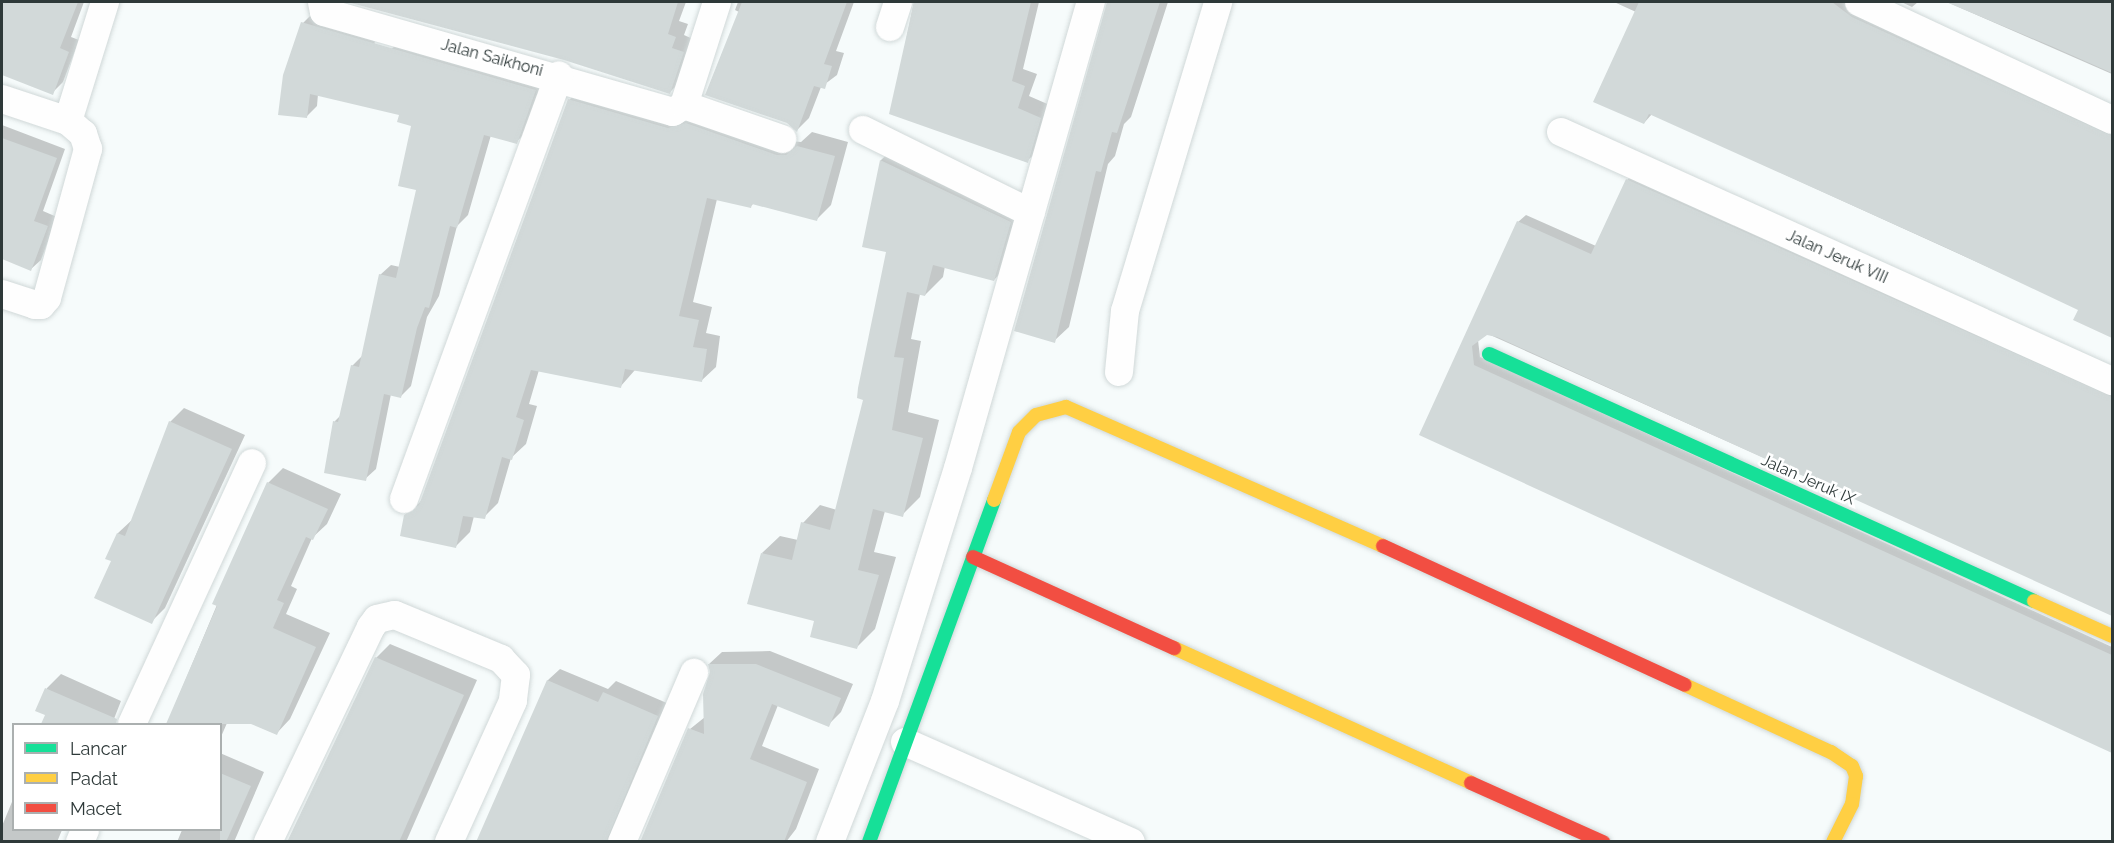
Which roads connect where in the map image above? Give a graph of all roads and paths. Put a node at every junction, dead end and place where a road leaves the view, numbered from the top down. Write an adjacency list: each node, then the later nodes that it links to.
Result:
1 (105, 2): 11 (street)
2 (321, 2): 7 (street, Jalan Saikhoni)
3 (717, 2): 9 (street)
4 (1091, 2): 15 (street)
5 (1218, 2): 18 (street)
6 (1859, 2): 10 (street)
7 (559, 76): 9 (street, Jalan Saikhoni); 21 (street)
8 (2, 99): 11 (street)
9 (677, 109): 14 (street, Jalan Saikhoni)
10 (2112, 120)
11 (68, 122): 16 (street)
12 (863, 130): 15 (street)
13 (1561, 132): 19 (street, Jalan Jeruk VIII)
14 (782, 139)
15 (1030, 213): 30 (street)
16 (2, 294)
17 (1489, 354): 23 (street, Jalan Jeruk IX)
18 (1119, 372)
19 (2112, 381)
20 (252, 463): 25 (street)
21 (404, 499)
22 (973, 557): 26 (street); 33 (street); 34 (street)
23 (2112, 636)
24 (694, 673): 29 (street)
25 (132, 723)
26 (905, 742): 31 (street); 32 (street)
27 (268, 842): 28 (street)
28 (449, 842)
29 (622, 842)
30 (830, 842)
31 (869, 842)
32 (1131, 842)
33 (1603, 842)
34 (1833, 842)

